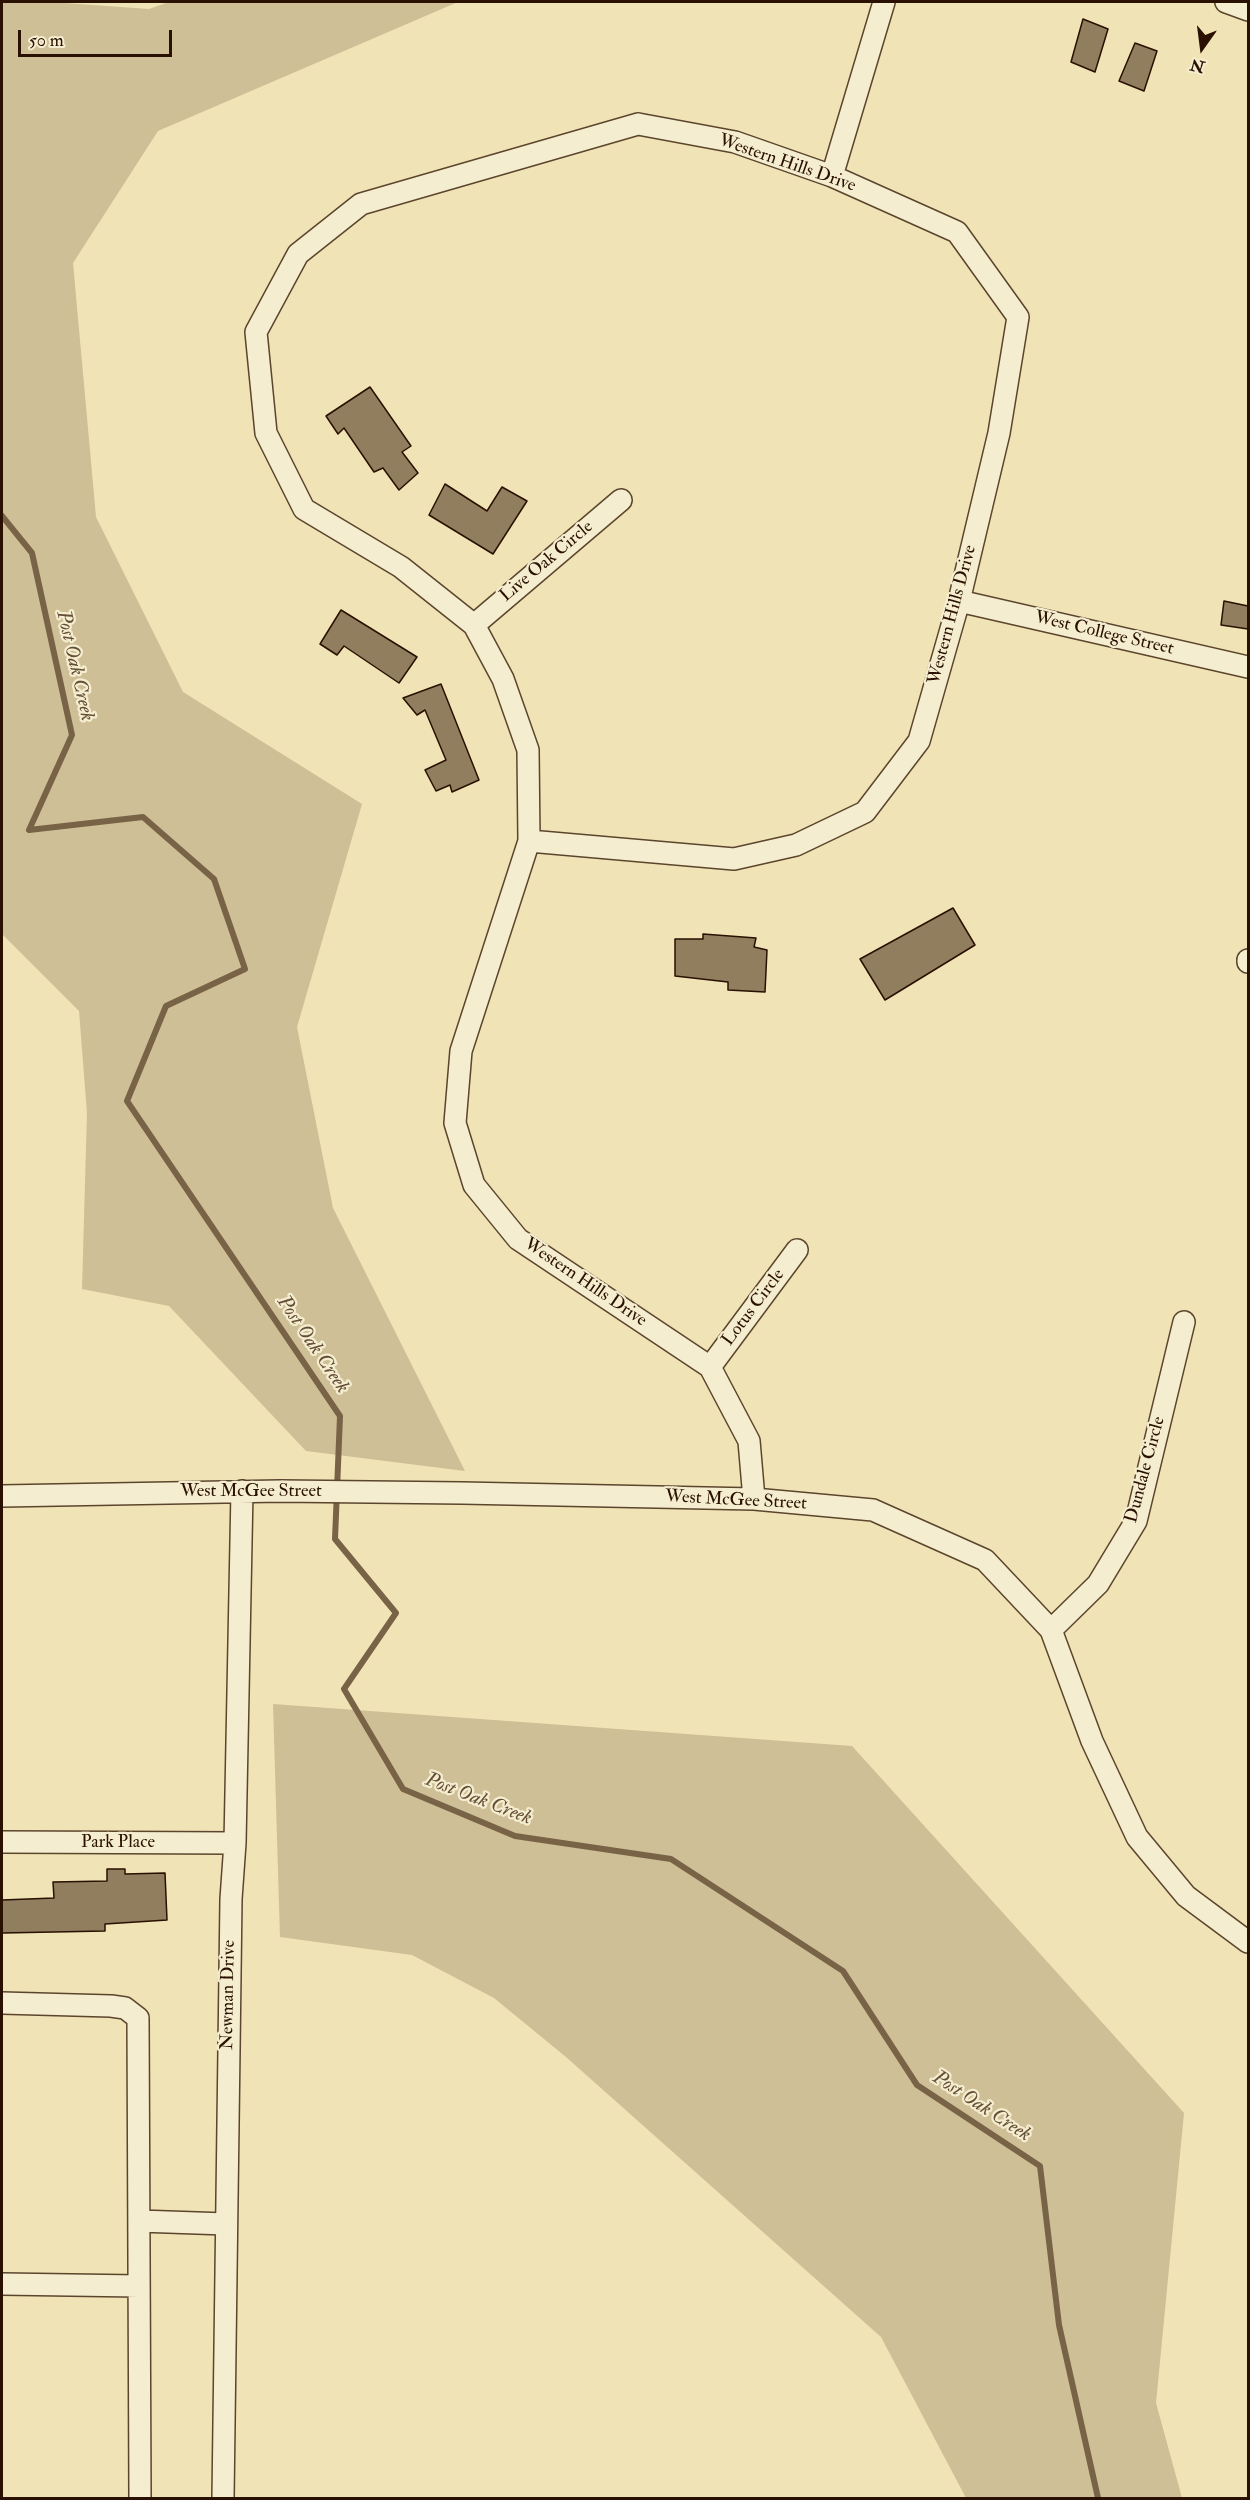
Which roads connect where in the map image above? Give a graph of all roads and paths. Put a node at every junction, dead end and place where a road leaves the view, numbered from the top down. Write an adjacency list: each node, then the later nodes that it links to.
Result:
1 (884, 2): 4 (street)
2 (1226, 2): 3 (street)
3 (1248, 10)
4 (831, 176): 6 (street, Western Hills Drive); 7 (street, Western Hills Drive)
5 (621, 501): 7 (street, Live Oak Circle)
6 (959, 601): 8 (street, West College Street); 9 (street, Western Hills Drive)
7 (474, 624): 9 (street, Western Hills Drive)
8 (1248, 668)
9 (529, 841): 12 (street, Western Hills Drive)
10 (797, 1250): 12 (street, Lotus Circle)
11 (1184, 1322): 16 (street, Dundale Circle)
12 (710, 1367): 15 (street, Western Hills Drive)
13 (242, 1491): 14 (street, West McGee Street); 15 (street, West McGee Street); 18 (street, Newman Drive)
14 (2, 1496)
15 (754, 1499): 16 (street, West McGee Street)
16 (1052, 1630): 19 (street, West McGee Street)
17 (2, 1842): 18 (street, Park Place)
18 (235, 1844): 22 (street, Newman Drive)
19 (1248, 1942)
20 (2, 2003): 21 (street)
21 (139, 2221): 22 (street); 24 (street)
22 (226, 2224): 26 (street, Newman Drive)
23 (2, 2284): 24 (street)
24 (139, 2286): 25 (street)
25 (140, 2499)
26 (223, 2499)

